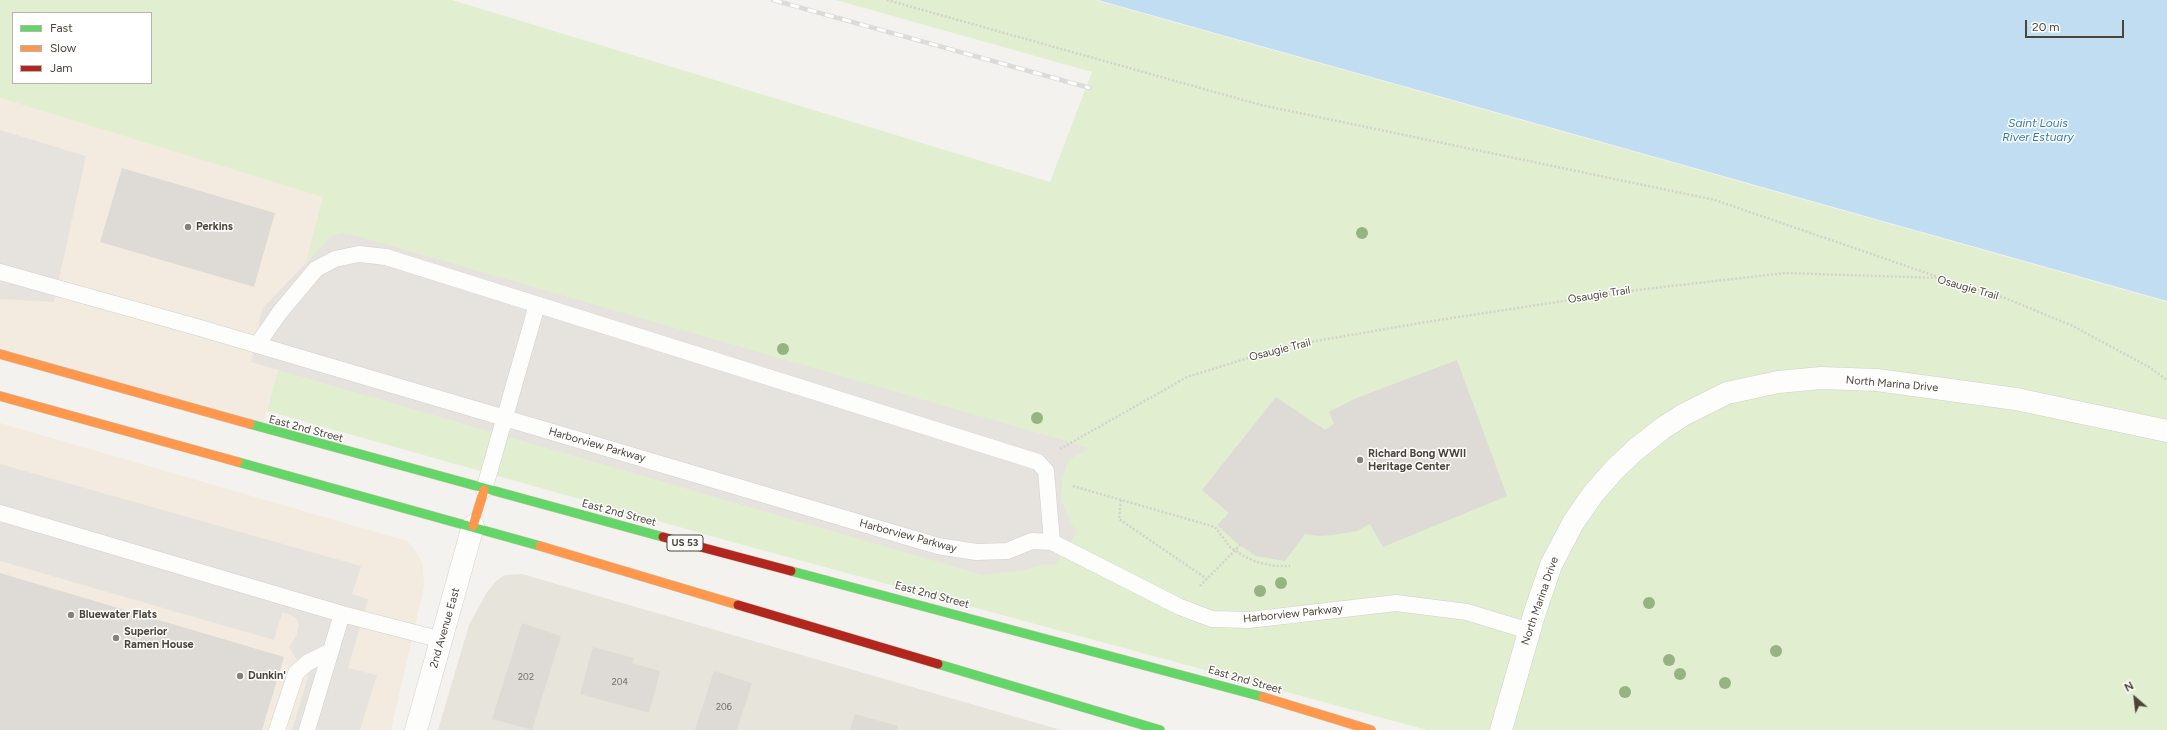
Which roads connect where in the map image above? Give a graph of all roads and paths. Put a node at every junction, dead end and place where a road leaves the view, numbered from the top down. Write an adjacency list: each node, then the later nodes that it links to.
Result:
1 (887, 0): 3 (path)
2 (0, 272): 5 (lane, Harborview Parkway)
3 (1940, 278): 7 (path, Osaugie Trail); 11 (path, Osaugie Trail)
4 (537, 306): 5 (lane); 9 (lane); 11 (lane)
5 (257, 345): 9 (lane, Harborview Parkway)
6 (0, 354): 13 (highway, East 2nd Street / US 53)
7 (2167, 380)
8 (0, 396): 16 (highway)
9 (504, 418): 13 (lane); 17 (lane, Harborview Parkway)
10 (2167, 431): 24 (street, North Marina Drive)
11 (1038, 462): 12 (lane)
12 (1047, 479): 14 (path); 17 (lane)
13 (484, 490): 16 (highway); 31 (highway, East 2nd Street / US 53)
14 (1121, 500): 19 (path); 21 (path)
15 (0, 513): 23 (lane)
16 (473, 526): 25 (street, 2nd Avenue East); 30 (highway)
17 (1052, 542): 22 (lane, Harborview Parkway)
18 (1240, 545): 19 (path)
19 (1235, 550): 20 (path); 21 (path)
20 (1290, 566)
21 (1207, 579): 22 (path)
22 (1180, 607): 24 (lane, Harborview Parkway)
23 (342, 614): 25 (lane); 26 (lane)
24 (1529, 631): 32 (street, North Marina Drive)
25 (442, 640): 29 (street, 2nd Avenue East)
26 (331, 651): 27 (lane); 28 (lane)
27 (277, 730)
28 (307, 730)
29 (416, 730)
30 (1160, 730)
31 (1371, 730)
32 (1500, 730)

